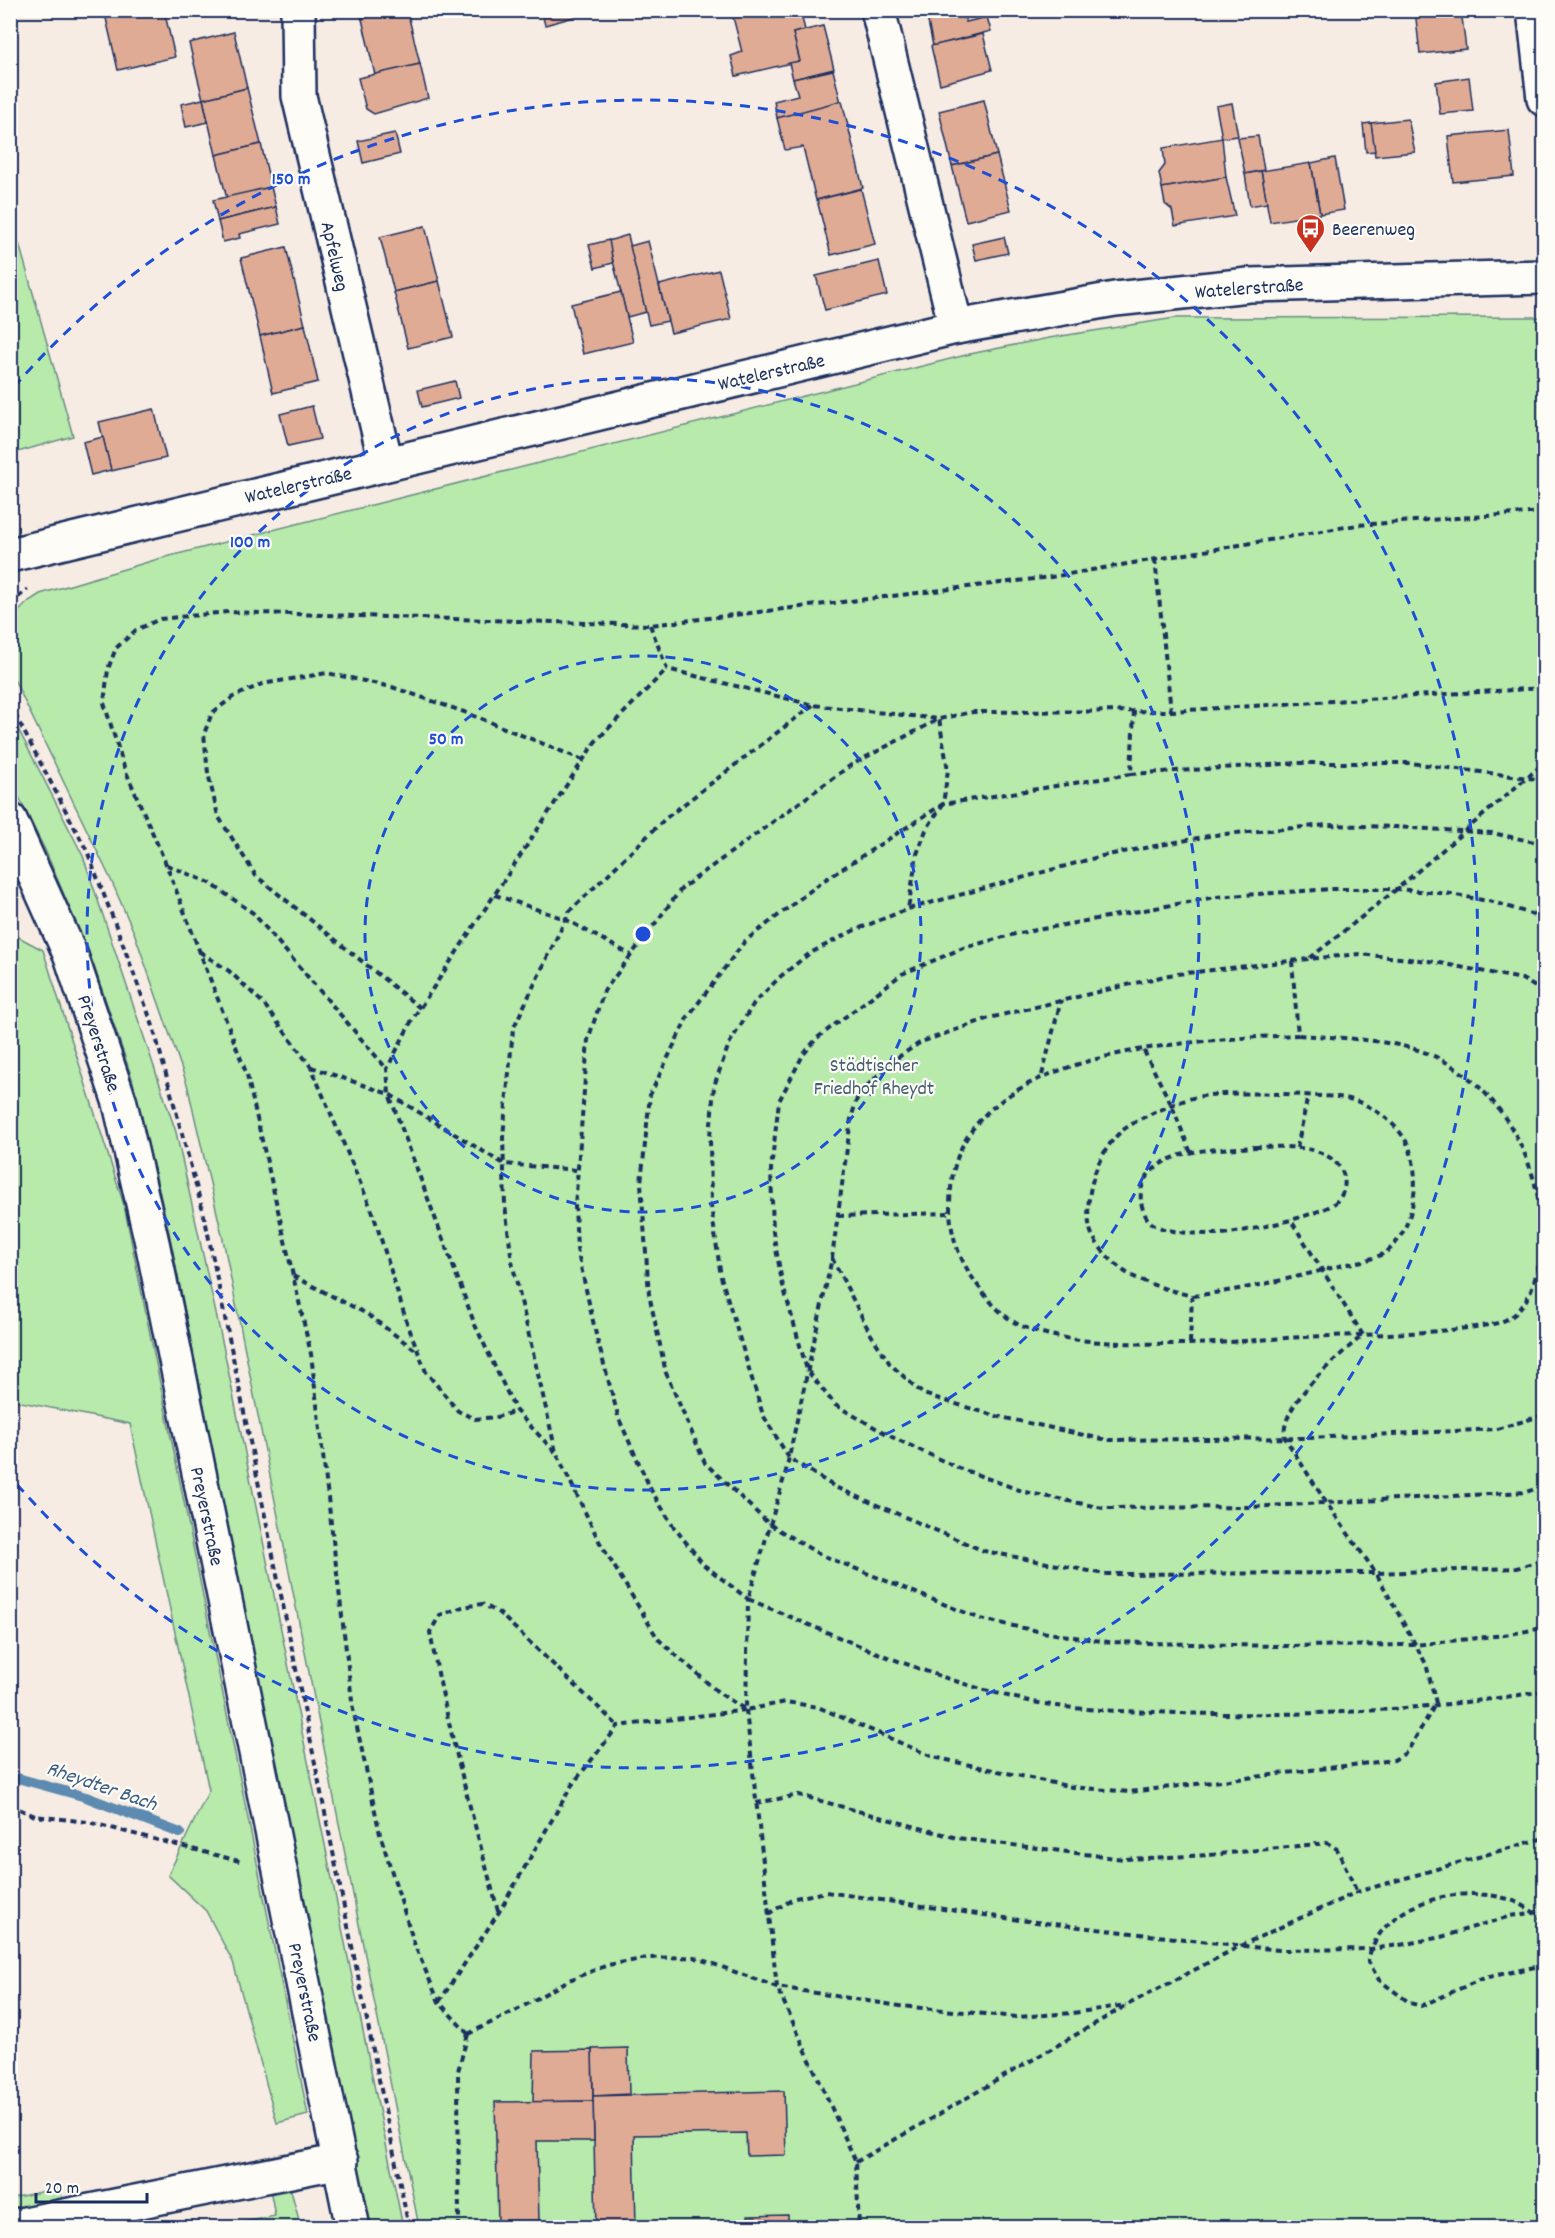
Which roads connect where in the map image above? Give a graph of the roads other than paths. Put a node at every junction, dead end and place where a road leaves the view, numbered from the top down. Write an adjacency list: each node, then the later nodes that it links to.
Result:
1 (298, 10): 7 (street, Apfelweg)
2 (878, 10): 6 (street)
3 (1534, 10): 4 (street)
4 (1545, 99)
5 (1545, 278): 6 (street, Watelerstraße)
6 (956, 327): 7 (street, Watelerstraße)
7 (386, 463): 8 (street, Watelerstraße)
8 (10, 555)
9 (10, 820): 10 (street, Preyerstraße)
10 (341, 2161): 11 (street); 12 (street, Preyerstraße)
11 (10, 2227)
12 (353, 2228)

